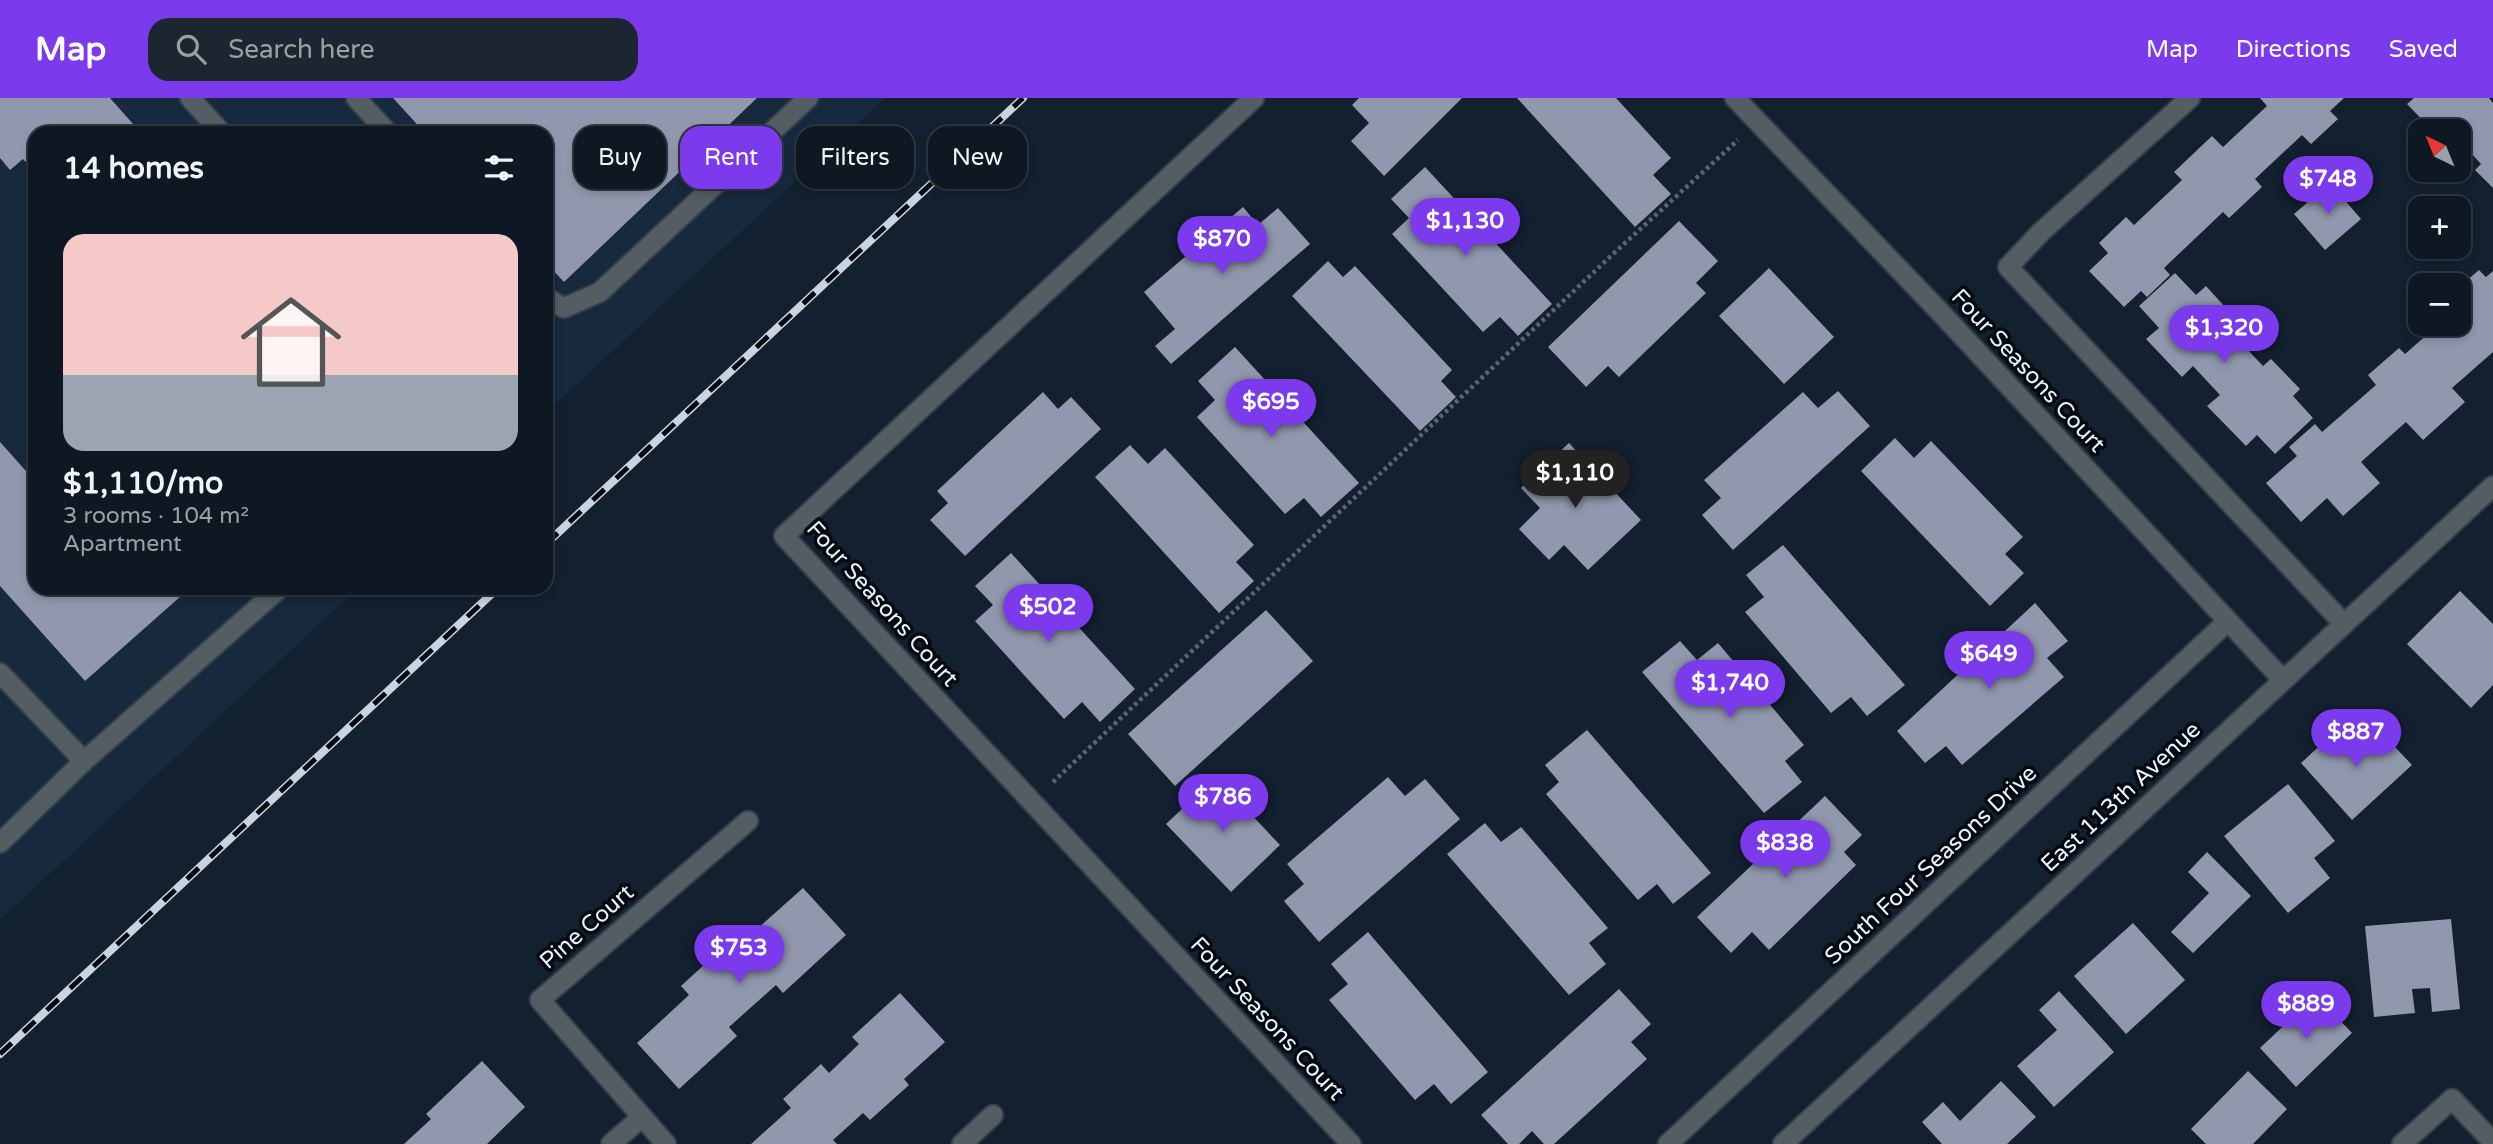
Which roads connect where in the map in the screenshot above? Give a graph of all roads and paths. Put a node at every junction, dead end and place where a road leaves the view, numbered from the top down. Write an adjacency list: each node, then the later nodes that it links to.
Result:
1 (190, 98): 8 (street)
2 (356, 98): 9 (street)
3 (808, 98): 10 (street)
4 (1254, 98): 18 (street, Four Seasons Court)
5 (1735, 98): 7 (street, Four Seasons Court)
6 (2190, 98): 14 (street)
7 (1757, 123): 13 (street, Four Seasons Court); 18 (path)
8 (216, 126)
9 (382, 126)
10 (553, 301)
11 (2491, 492): 14 (street, East 113th Avenue)
12 (272, 595): 17 (street)
13 (2228, 621): 16 (street, Four Seasons Court); 28 (street, South Four Seasons Drive)
14 (2344, 624): 16 (street, East 113th Avenue)
15 (0, 673): 17 (street)
16 (2283, 680): 29 (street, East 113th Avenue)
17 (84, 761): 20 (street)
18 (1030, 801): 27 (street, Four Seasons Court)
19 (748, 821): 22 (street, Pine Court)
20 (0, 843)
21 (993, 1115): 26 (street)
22 (642, 1116): 24 (street); 25 (street, Pine Court)
23 (2493, 1142): 30 (street)
24 (611, 1144)
25 (666, 1144)
26 (962, 1144)
27 (1351, 1144)
28 (1668, 1144)
29 (1783, 1144)
30 (2402, 1144)

